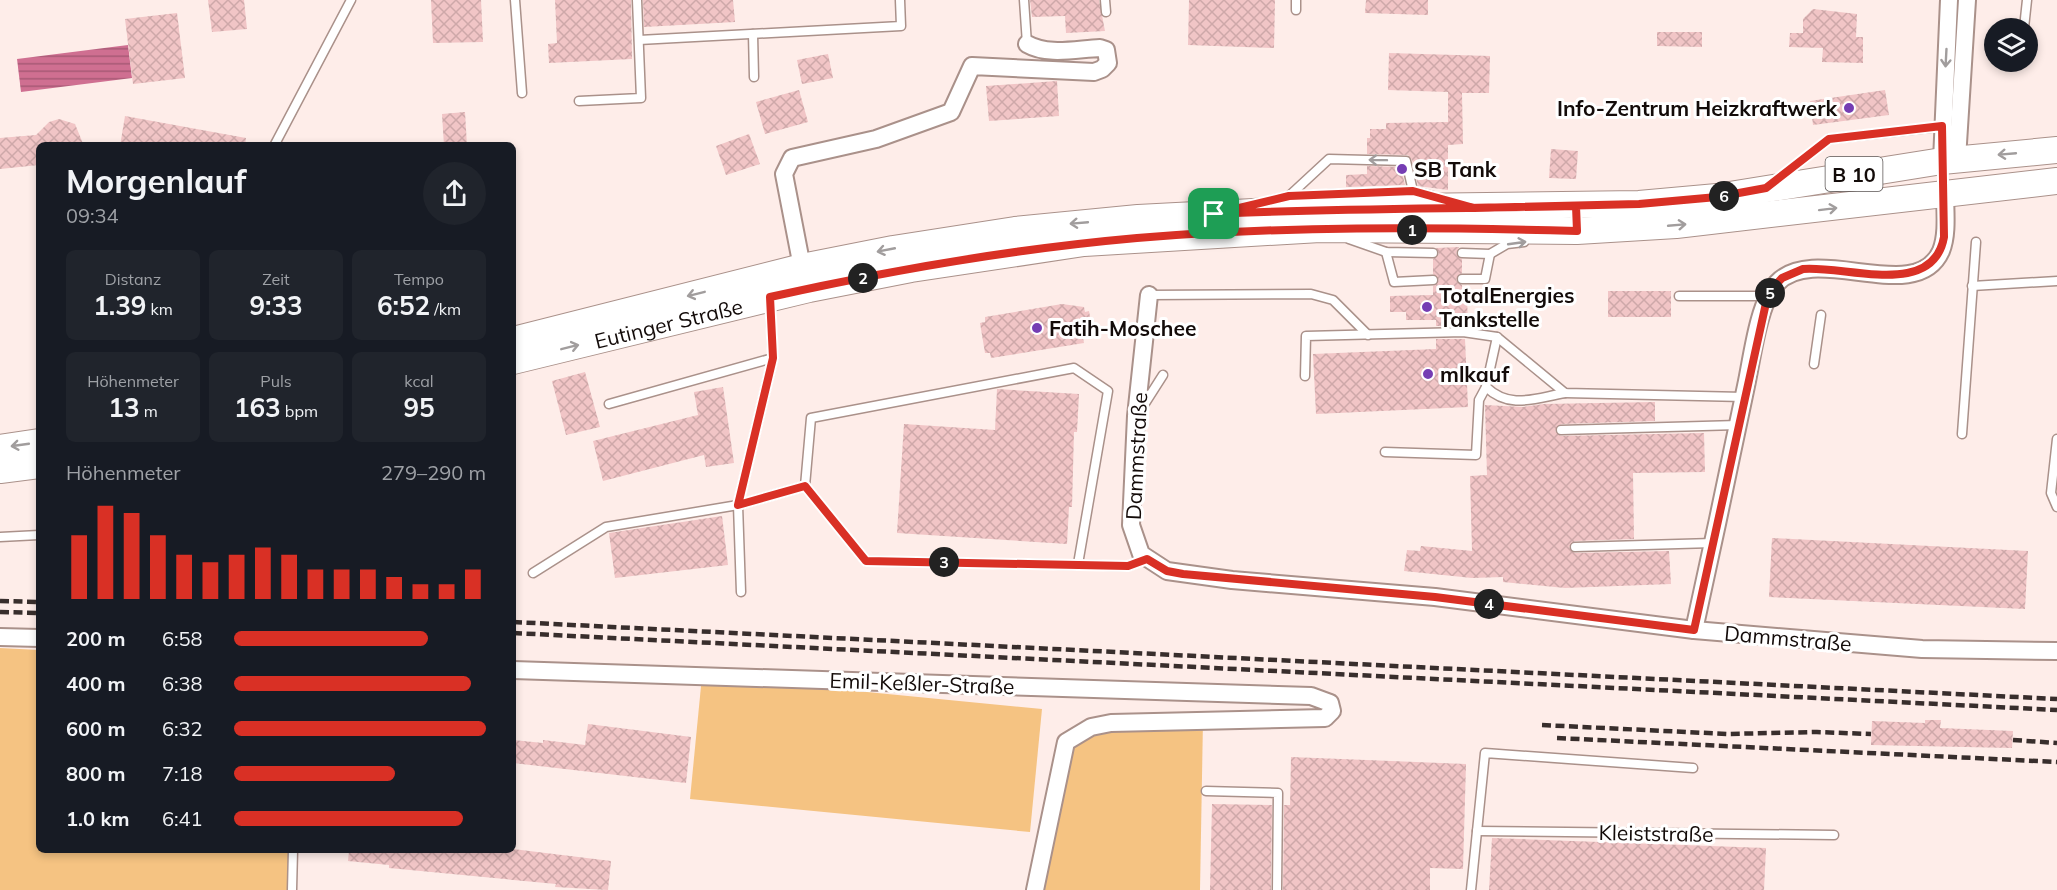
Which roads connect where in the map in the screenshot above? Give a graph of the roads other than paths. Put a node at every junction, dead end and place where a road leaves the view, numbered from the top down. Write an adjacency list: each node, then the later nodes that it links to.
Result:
1 (351, 0): 21 (lane)
2 (515, 0): 18 (lane)
3 (638, 0): 15 (lane)
4 (900, 0): 14 (lane)
5 (1024, 0): 16 (lane)
6 (1105, 0): 12 (lane)
7 (1296, 0): 11 (lane)
8 (1949, 0): 20 (street, one-way to 20)
9 (1968, 0): 20 (street)
10 (2026, 0): 13 (lane)
11 (1296, 10)
12 (1106, 12)
13 (2025, 18)
14 (753, 34): 15 (lane); 17 (lane)
15 (639, 40): 19 (lane)
16 (1027, 44): 39 (street)
17 (754, 77)
18 (522, 93)
19 (579, 101)
20 (1950, 126): 23 (street); 28 (lane)
21 (276, 142)
22 (2057, 150): 23 (main road, Eutinger Straße / B 10, one-way to 23)
23 (1950, 160): 26 (main road); 28 (main road, Eutinger Straße / B 10)
24 (2057, 181): 26 (main road, Eutinger Straße / B 10)
25 (1413, 191): 27 (lane); 27 (lane, one-way to 27); 29 (lane)
26 (1953, 191): 28 (main road, Eutinger Straße / B 10, one-way to 26); 46 (street)
27 (1289, 196): 30 (lane)
28 (1768, 202): 31 (main road, Eutinger Straße / B 10); 32 (main road, Eutinger Straße / B 10, one-way to 28)
29 (1474, 208): 30 (main road, Eutinger Straße / B 10); 31 (main road, Eutinger Straße / B 10)
30 (1214, 214): 39 (main road, Eutinger Straße / B 10, one-way to 39)
31 (1576, 218): 32 (main road, Eutinger Straße / B 10); 33 (main road, Eutinger Straße / B 10)
32 (1637, 227): 38 (lane, one-way to 32)
33 (1320, 229): 35 (lane); 47 (main road, Eutinger Straße / B 10)
34 (1976, 242): 43 (lane)
35 (1386, 252): 36 (lane); 41 (lane)
36 (1433, 253)
37 (1462, 253): 38 (lane)
38 (1490, 254): 40 (lane)
39 (802, 267): 51 (main road, Eutinger Straße / B 10, one-way to 51)
40 (1462, 279)
41 (1433, 280)
42 (2057, 281): 43 (lane)
43 (1972, 286): 64 (lane)
44 (1149, 296): 49 (lane); 61 (street, Dammstraße)
45 (1679, 296): 46 (lane)
46 (1769, 296): 59 (street)
47 (770, 297): 52 (lane); 53 (main road, Eutinger Straße / B 10, one-way to 47)
48 (1821, 315): 54 (lane)
49 (1368, 335): 50 (lane); 56 (lane)
50 (1497, 337): 57 (lane); 58 (lane)
51 (516, 339)
52 (773, 358): 60 (lane); 72 (lane)
53 (516, 360)
54 (1814, 364)
55 (1163, 375): 61 (lane)
56 (1305, 376)
57 (1486, 387): 58 (lane); 68 (lane)
58 (1565, 393): 59 (lane)
59 (1744, 397): 62 (street)
60 (609, 404)
61 (1136, 416): 78 (street, Dammstraße)
62 (1738, 425): 63 (lane); 76 (street)
63 (1561, 430)
64 (1962, 434)
65 (2057, 439): 73 (lane)
66 (36, 442): 67 (main road, one-way to 67)
67 (0, 448)
68 (1385, 452)
69 (36, 465): 70 (main road)
70 (0, 470)
71 (805, 486): 72 (lane); 79 (lane); 79 (lane)
72 (738, 505): 80 (lane); 81 (lane)
73 (2057, 507)
74 (36, 535): 75 (lane)
75 (0, 537)
76 (1714, 543): 77 (lane); 82 (street)
77 (1575, 547)
78 (1147, 559): 79 (lane); 82 (street, Dammstraße)
79 (1078, 564)
80 (533, 573)
81 (741, 592)
82 (1694, 630): 85 (street, Dammstraße)
83 (0, 637): 84 (street)
84 (36, 638)
85 (2057, 651)
86 (516, 669): 93 (street, Emil-Keßler-Straße)
87 (1693, 768): 89 (lane)
88 (1206, 791): 94 (lane)
89 (1477, 831): 90 (lane, Kleiststraße); 95 (lane)
90 (1834, 835)
91 (293, 853): 92 (lane)
92 (292, 890)
93 (1035, 890)
94 (1277, 890)
95 (1471, 890)

